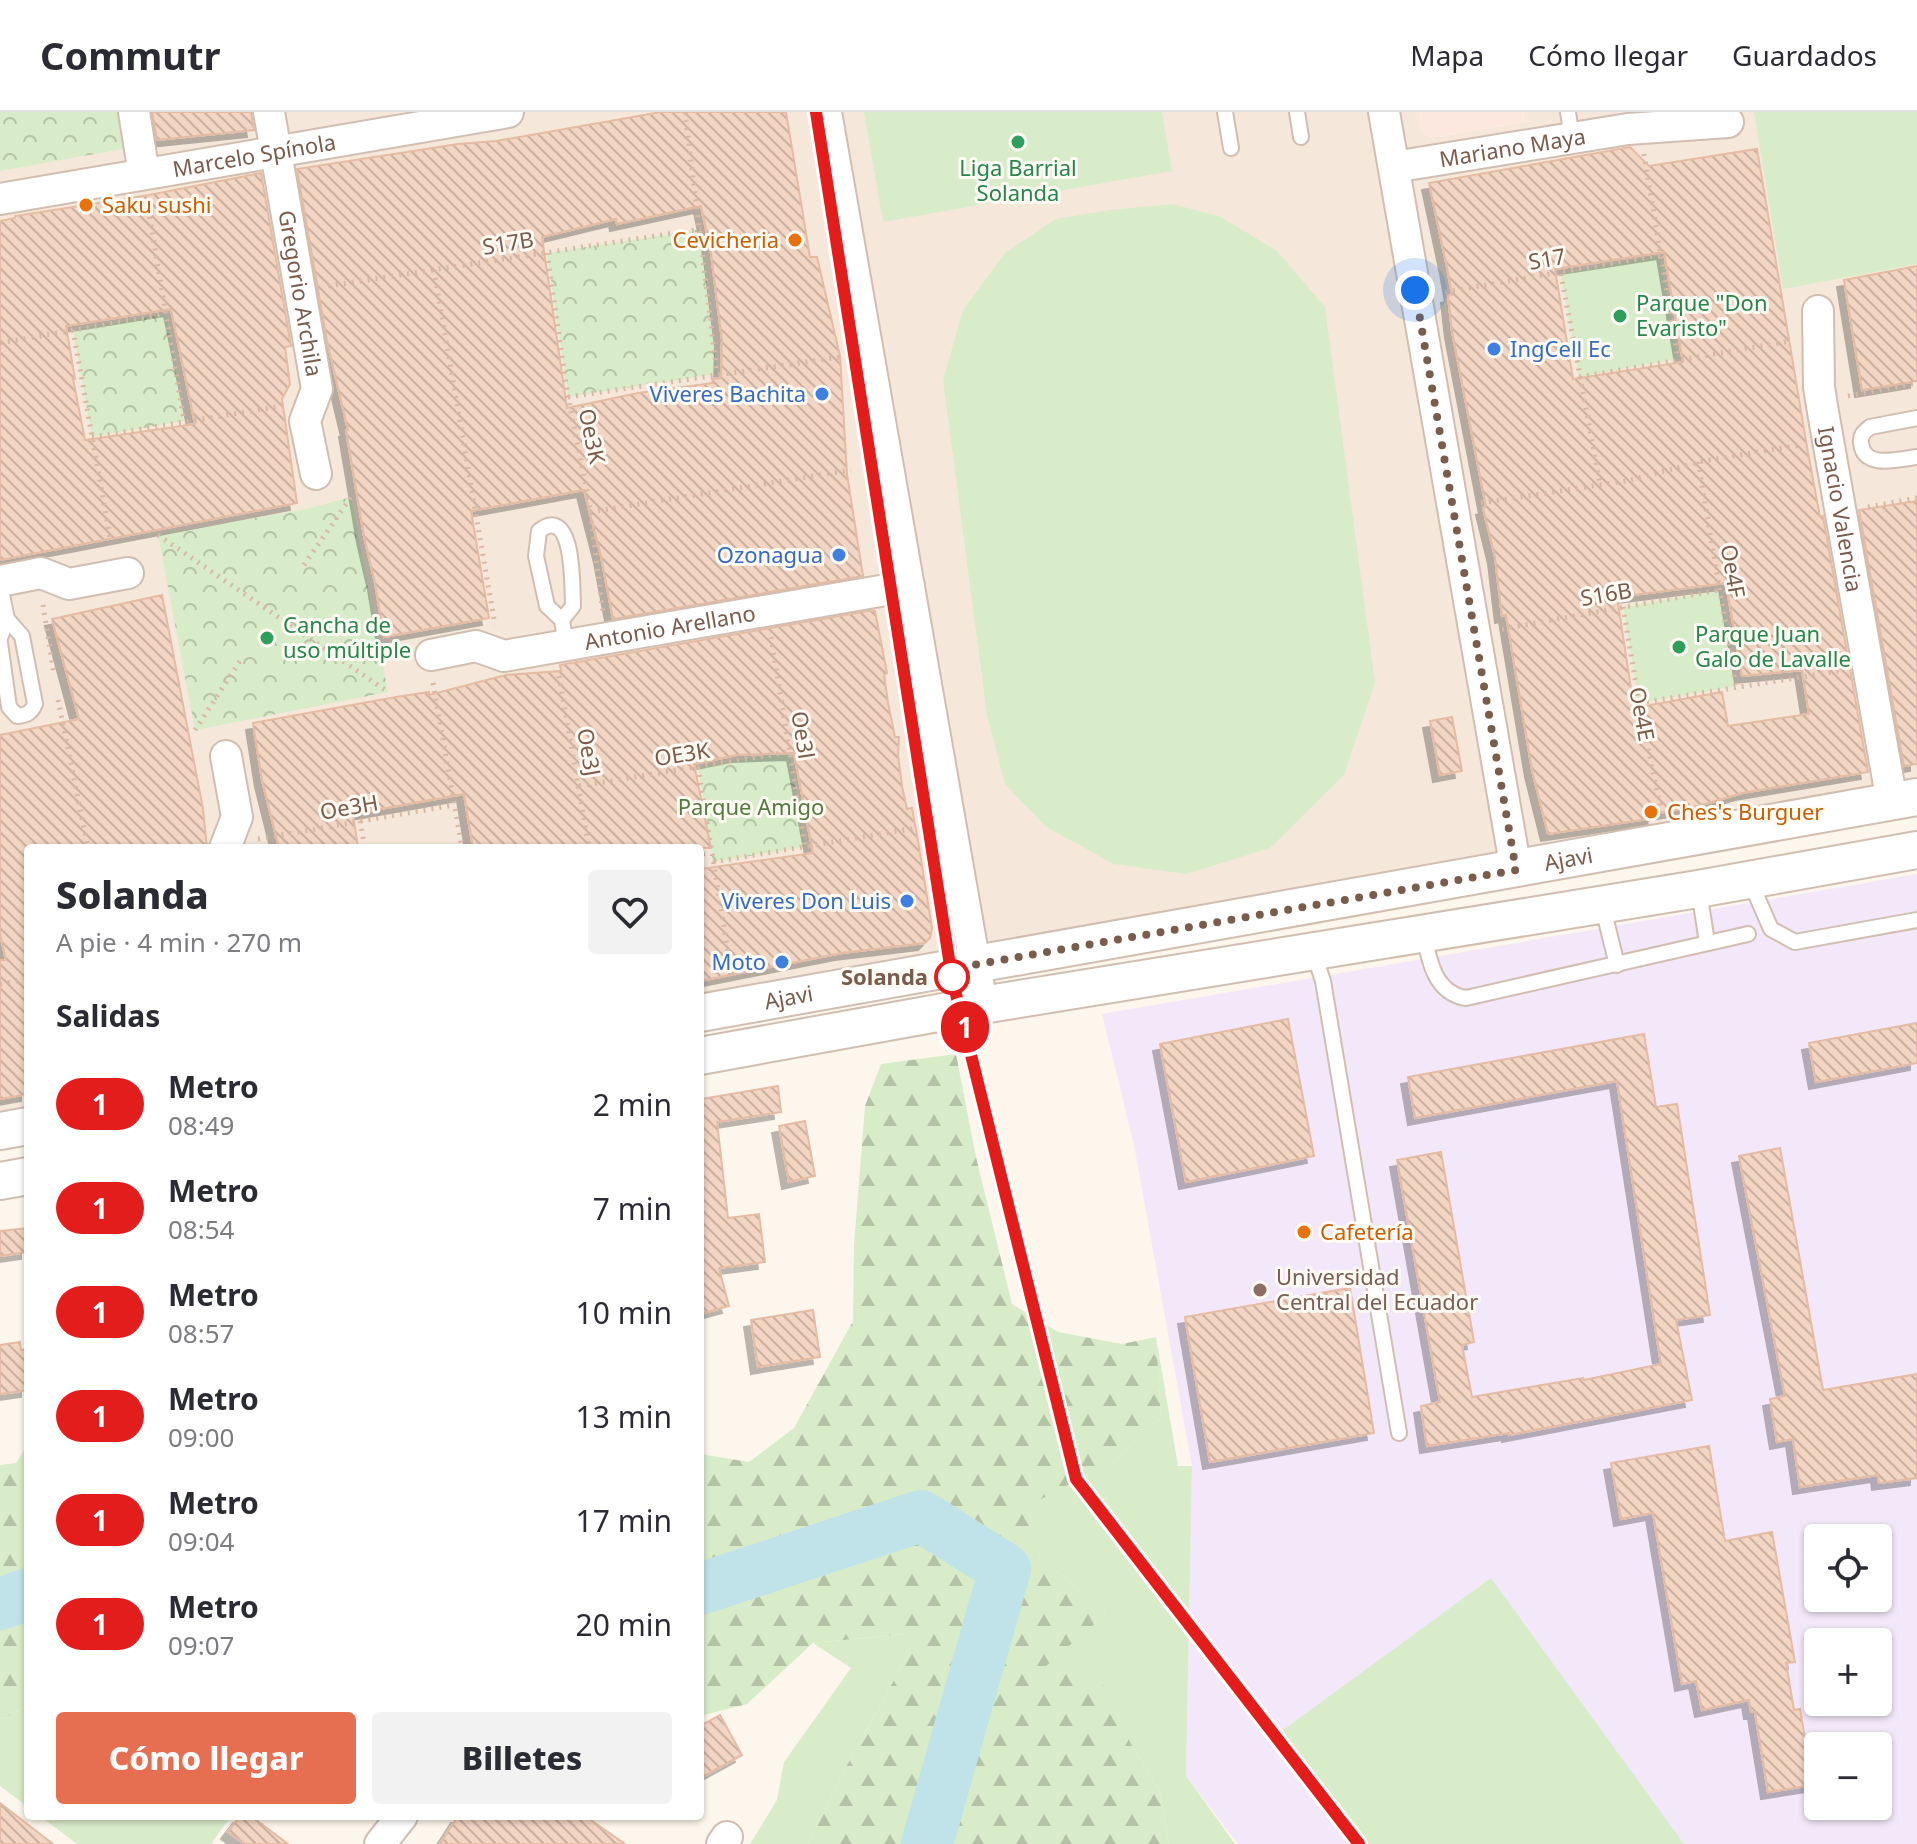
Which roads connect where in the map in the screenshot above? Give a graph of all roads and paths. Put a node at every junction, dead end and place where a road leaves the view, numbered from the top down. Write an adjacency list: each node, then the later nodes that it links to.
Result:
1 (134, 112): 17 (street)
2 (269, 112): 14 (street, Gregorio Archila)
3 (508, 112): 9 (street, Marcelo Spínola)
4 (685, 112): 19 (path)
5 (826, 112): 58 (street)
6 (1225, 112): 13 (lane)
7 (1297, 112): 12 (lane)
8 (1384, 112): 16 (street)
9 (422, 119): 14 (street, Marcelo Spínola)
10 (1728, 122): 11 (street, Mariano Maya)
11 (1570, 125): 16 (street, Mariano Maya)
12 (1301, 137)
13 (1231, 148)
14 (275, 152): 17 (street, Marcelo Spínola); 46 (street, Gregorio Archila)
15 (1644, 154): 21 (path)
16 (1394, 167): 93 (street)
17 (145, 182): 18 (street, Marcelo Spínola); 27 (path)
18 (0, 199)
19 (701, 229): 20 (path, S17B); 33 (path)
20 (547, 253): 22 (path, S17B); 36 (path, Oe3K)
21 (1660, 255): 23 (path, S17); 32 (path)
22 (434, 270): 24 (path, S17B); 66 (path)
23 (1561, 274): 25 (path, S17); 34 (path)
24 (319, 288)
25 (1439, 293)
26 (1818, 311): 42 (street, Ignacio Valencia)
27 (166, 314): 28 (path); 40 (path)
28 (73, 330): 30 (path); 41 (path)
29 (1792, 340): 32 (path)
30 (0, 343)
31 (847, 356): 33 (path)
32 (1678, 359): 34 (path)
33 (717, 374): 36 (path)
34 (1579, 377): 47 (path)
35 (1917, 383): 37 (path)
36 (568, 397): 52 (path, Oe3K)
37 (1847, 397)
38 (284, 406): 40 (path)
39 (1917, 418): 42 (lane)
40 (184, 421): 41 (path)
41 (92, 437): 54 (path)
42 (1839, 449): 43 (lane); 44 (path); 80 (street, Ignacio Valencia)
43 (1917, 457)
44 (1698, 462): 47 (path); 59 (path, Oe4F)
45 (851, 470): 52 (path)
46 (316, 474)
47 (1600, 484): 50 (path)
48 (351, 497): 55 (path)
49 (1917, 498): 51 (path)
50 (1476, 504)
51 (1864, 507)
52 (590, 512): 63 (path, Oe3K)
53 (158, 535): 73 (path)
54 (111, 543)
55 (304, 565)
56 (128, 573): 57 (street)
57 (0, 583): 62 (lane)
58 (909, 586): 68 (street, Antonio Arellano); 102 (street)
59 (1720, 590): 61 (path, S16B); 72 (path, Oe4F)
60 (42, 597): 85 (path)
61 (1623, 607): 65 (path, S16B); 74 (path, Oe4E)
62 (7, 619): 67 (lane); 67 (lane)
63 (604, 625)
64 (770, 628): 76 (path, Oe3l)
65 (1497, 630)
66 (497, 634)
67 (0, 640)
68 (562, 643): 68 (lane); 70 (street, Antonio Arellano); 79 (path, Oe3J)
69 (242, 658): 75 (path)
70 (432, 669): 81 (path)
71 (1853, 669): 72 (path)
72 (1736, 686): 74 (path)
73 (388, 692)
74 (1639, 703): 83 (path, Oe4E)
75 (195, 730)
76 (789, 752): 78 (path, OE3K); 90 (path, Oe3l)
77 (226, 756): 86 (street)
78 (698, 767): 79 (path, OE3K); 92 (path)
79 (579, 786): 89 (path, Oe3J)
80 (1904, 800): 93 (street, Ajavi)
81 (454, 805): 82 (path, Oe3H); 88 (path)
82 (360, 821): 86 (path, Oe3H); 87 (path)
83 (1663, 821)
84 (916, 828): 90 (path)
85 (87, 844)
86 (237, 844)
87 (364, 844)
88 (461, 844)
89 (588, 844)
90 (805, 847): 92 (path)
91 (1917, 850): 94 (street, Ajavi)
92 (713, 862): 105 (path)
93 (1516, 870): 102 (street, Ajavi)
94 (1749, 880): 95 (street, Ajavi); 97 (lane)
95 (1698, 889): 96 (street, Ajavi); 100 (lane)
96 (1602, 904): 98 (street, Ajavi); 103 (lane)
97 (1917, 920)
98 (1424, 933): 101 (street, Ajavi); 103 (lane)
99 (1748, 934): 100 (lane)
100 (1707, 942): 103 (lane)
101 (1313, 951): 107 (street, Ajavi); 114 (lane)
102 (975, 964): 107 (street); 108 (street, Ajavi)
103 (1617, 965)
104 (24, 980): 106 (path)
105 (732, 980)
106 (0, 984)
107 (982, 1005): 109 (street, Ajavi)
108 (704, 1012)
109 (704, 1055)
110 (24, 1127): 111 (street)
111 (0, 1131)
112 (24, 1177): 113 (street)
113 (0, 1181)
114 (1399, 1433)
115 (399, 1820): 116 (street)
116 (380, 1844)

